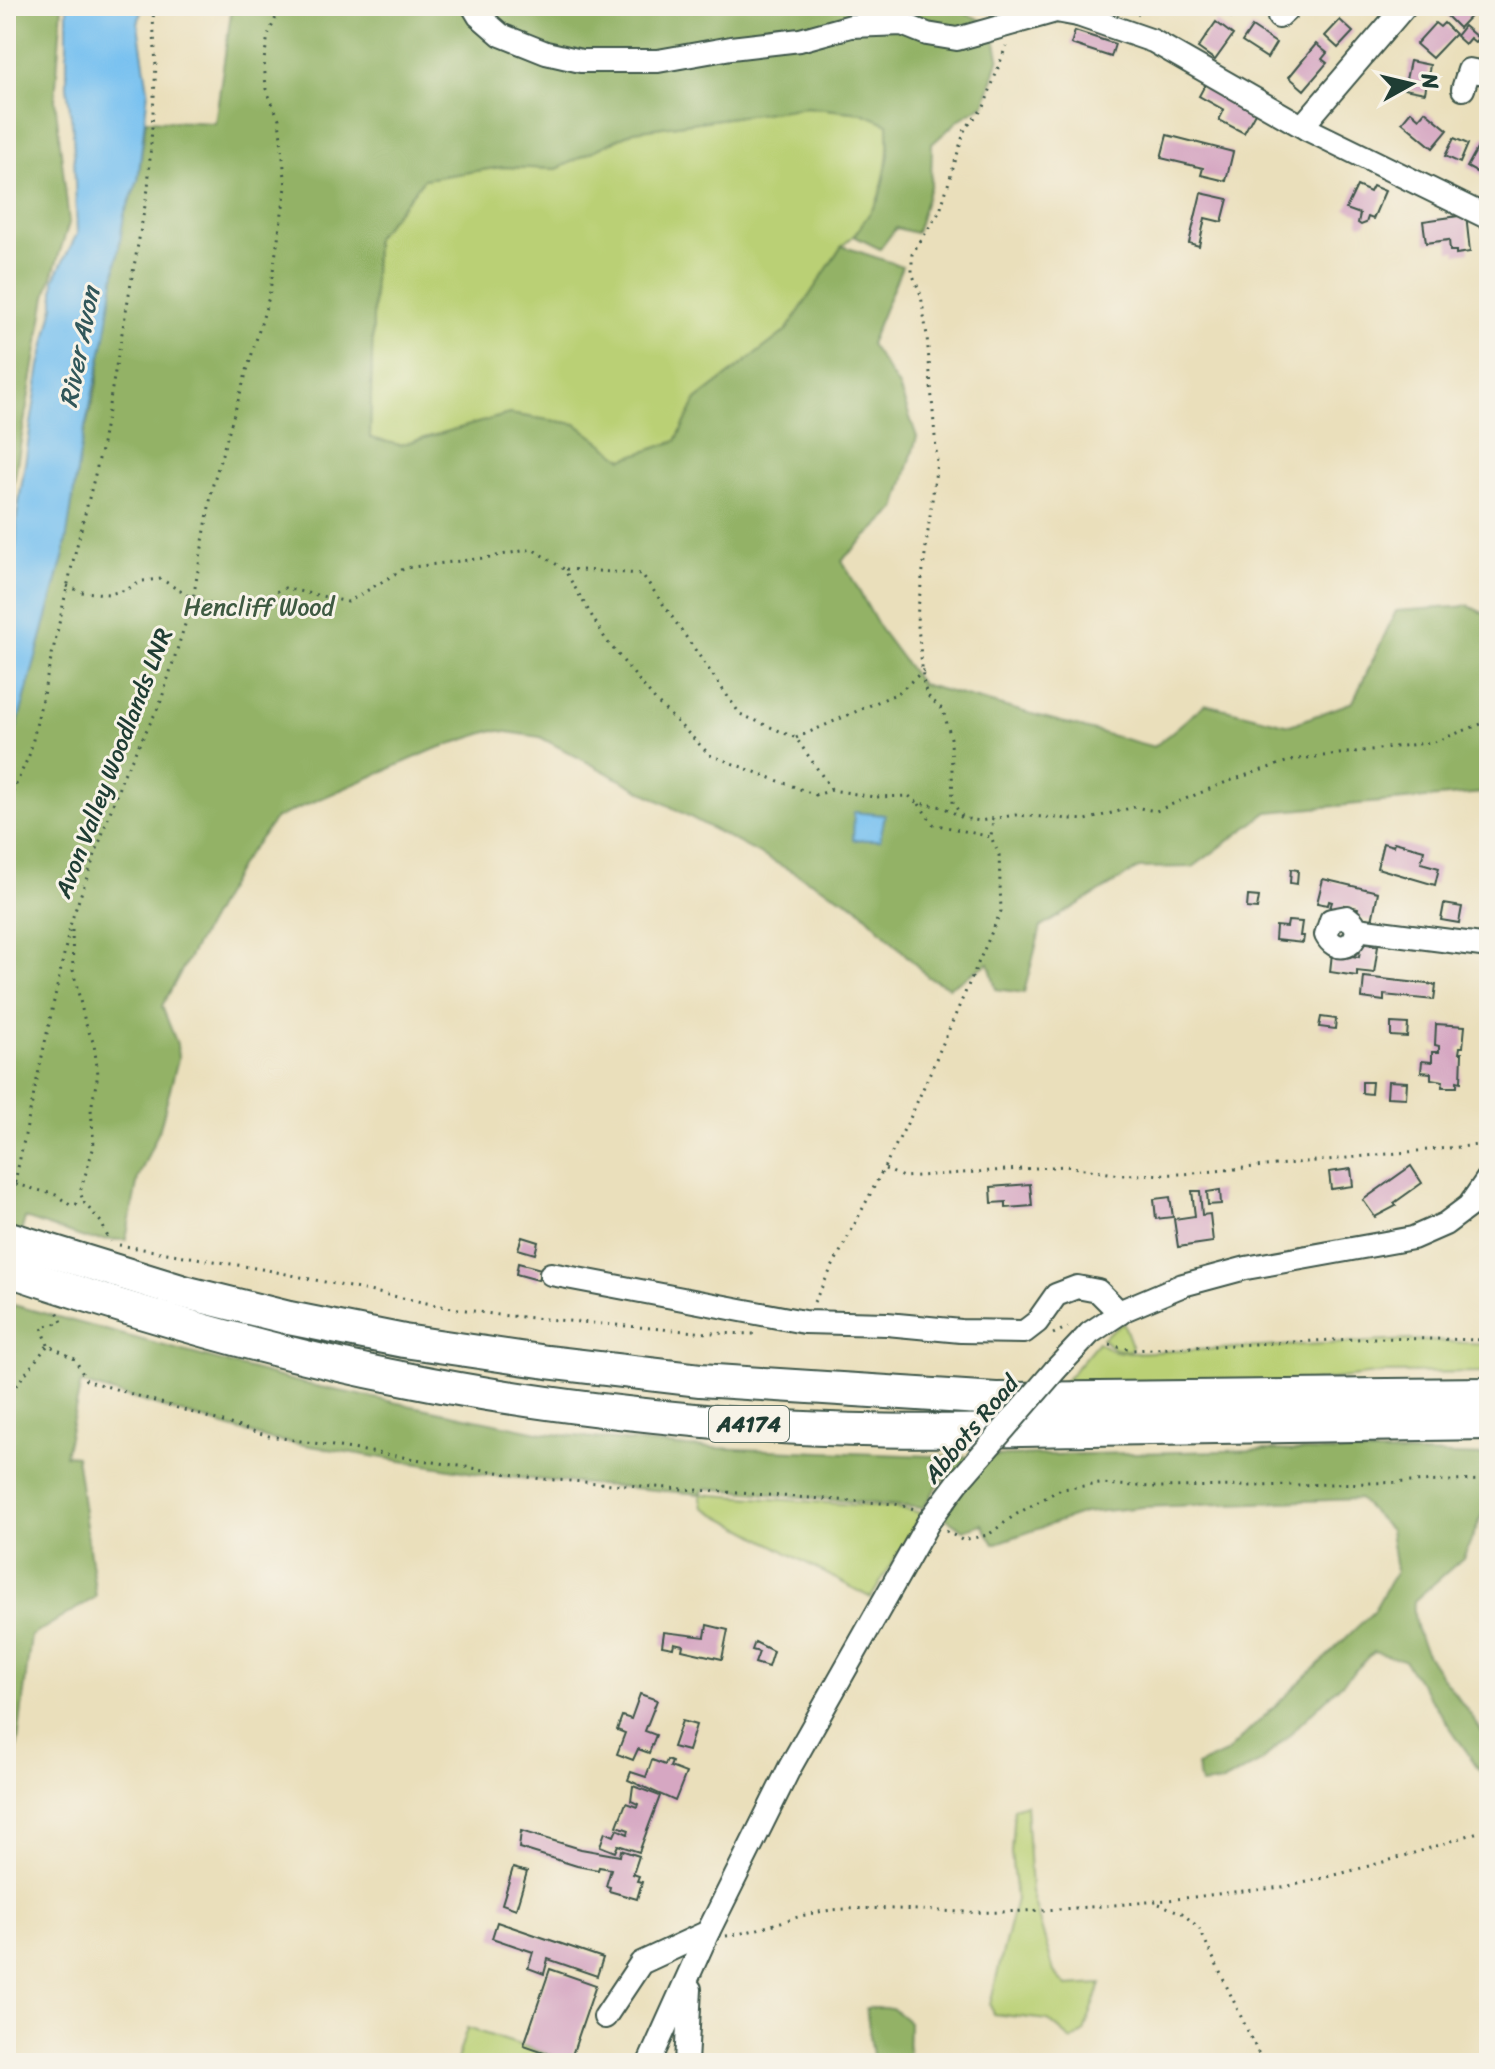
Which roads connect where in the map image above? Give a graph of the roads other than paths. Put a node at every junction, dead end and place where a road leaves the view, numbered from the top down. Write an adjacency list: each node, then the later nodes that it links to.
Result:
1 (473, 6): 3 (street)
2 (1405, 6): 6 (street)
3 (1074, 10): 6 (street)
4 (1489, 74): 5 (street)
5 (1463, 89)
6 (1307, 129): 7 (street)
7 (1489, 218)
8 (1357, 929): 9 (street)
9 (1489, 946)
10 (1489, 1177): 13 (street, Abbots Road)
11 (18, 1257): 14 (highway, A4174); 15 (highway, A4174)
12 (551, 1274): 13 (street)
13 (1120, 1313): 16 (street, Abbots Road, bridge)
14 (1489, 1394)
15 (1489, 1423)
16 (708, 1932): 17 (street, Abbots Road); 18 (street)
17 (697, 1957): 19 (street); 20 (street)
18 (605, 2017)
19 (653, 2055): 20 (street)
20 (686, 2061)

